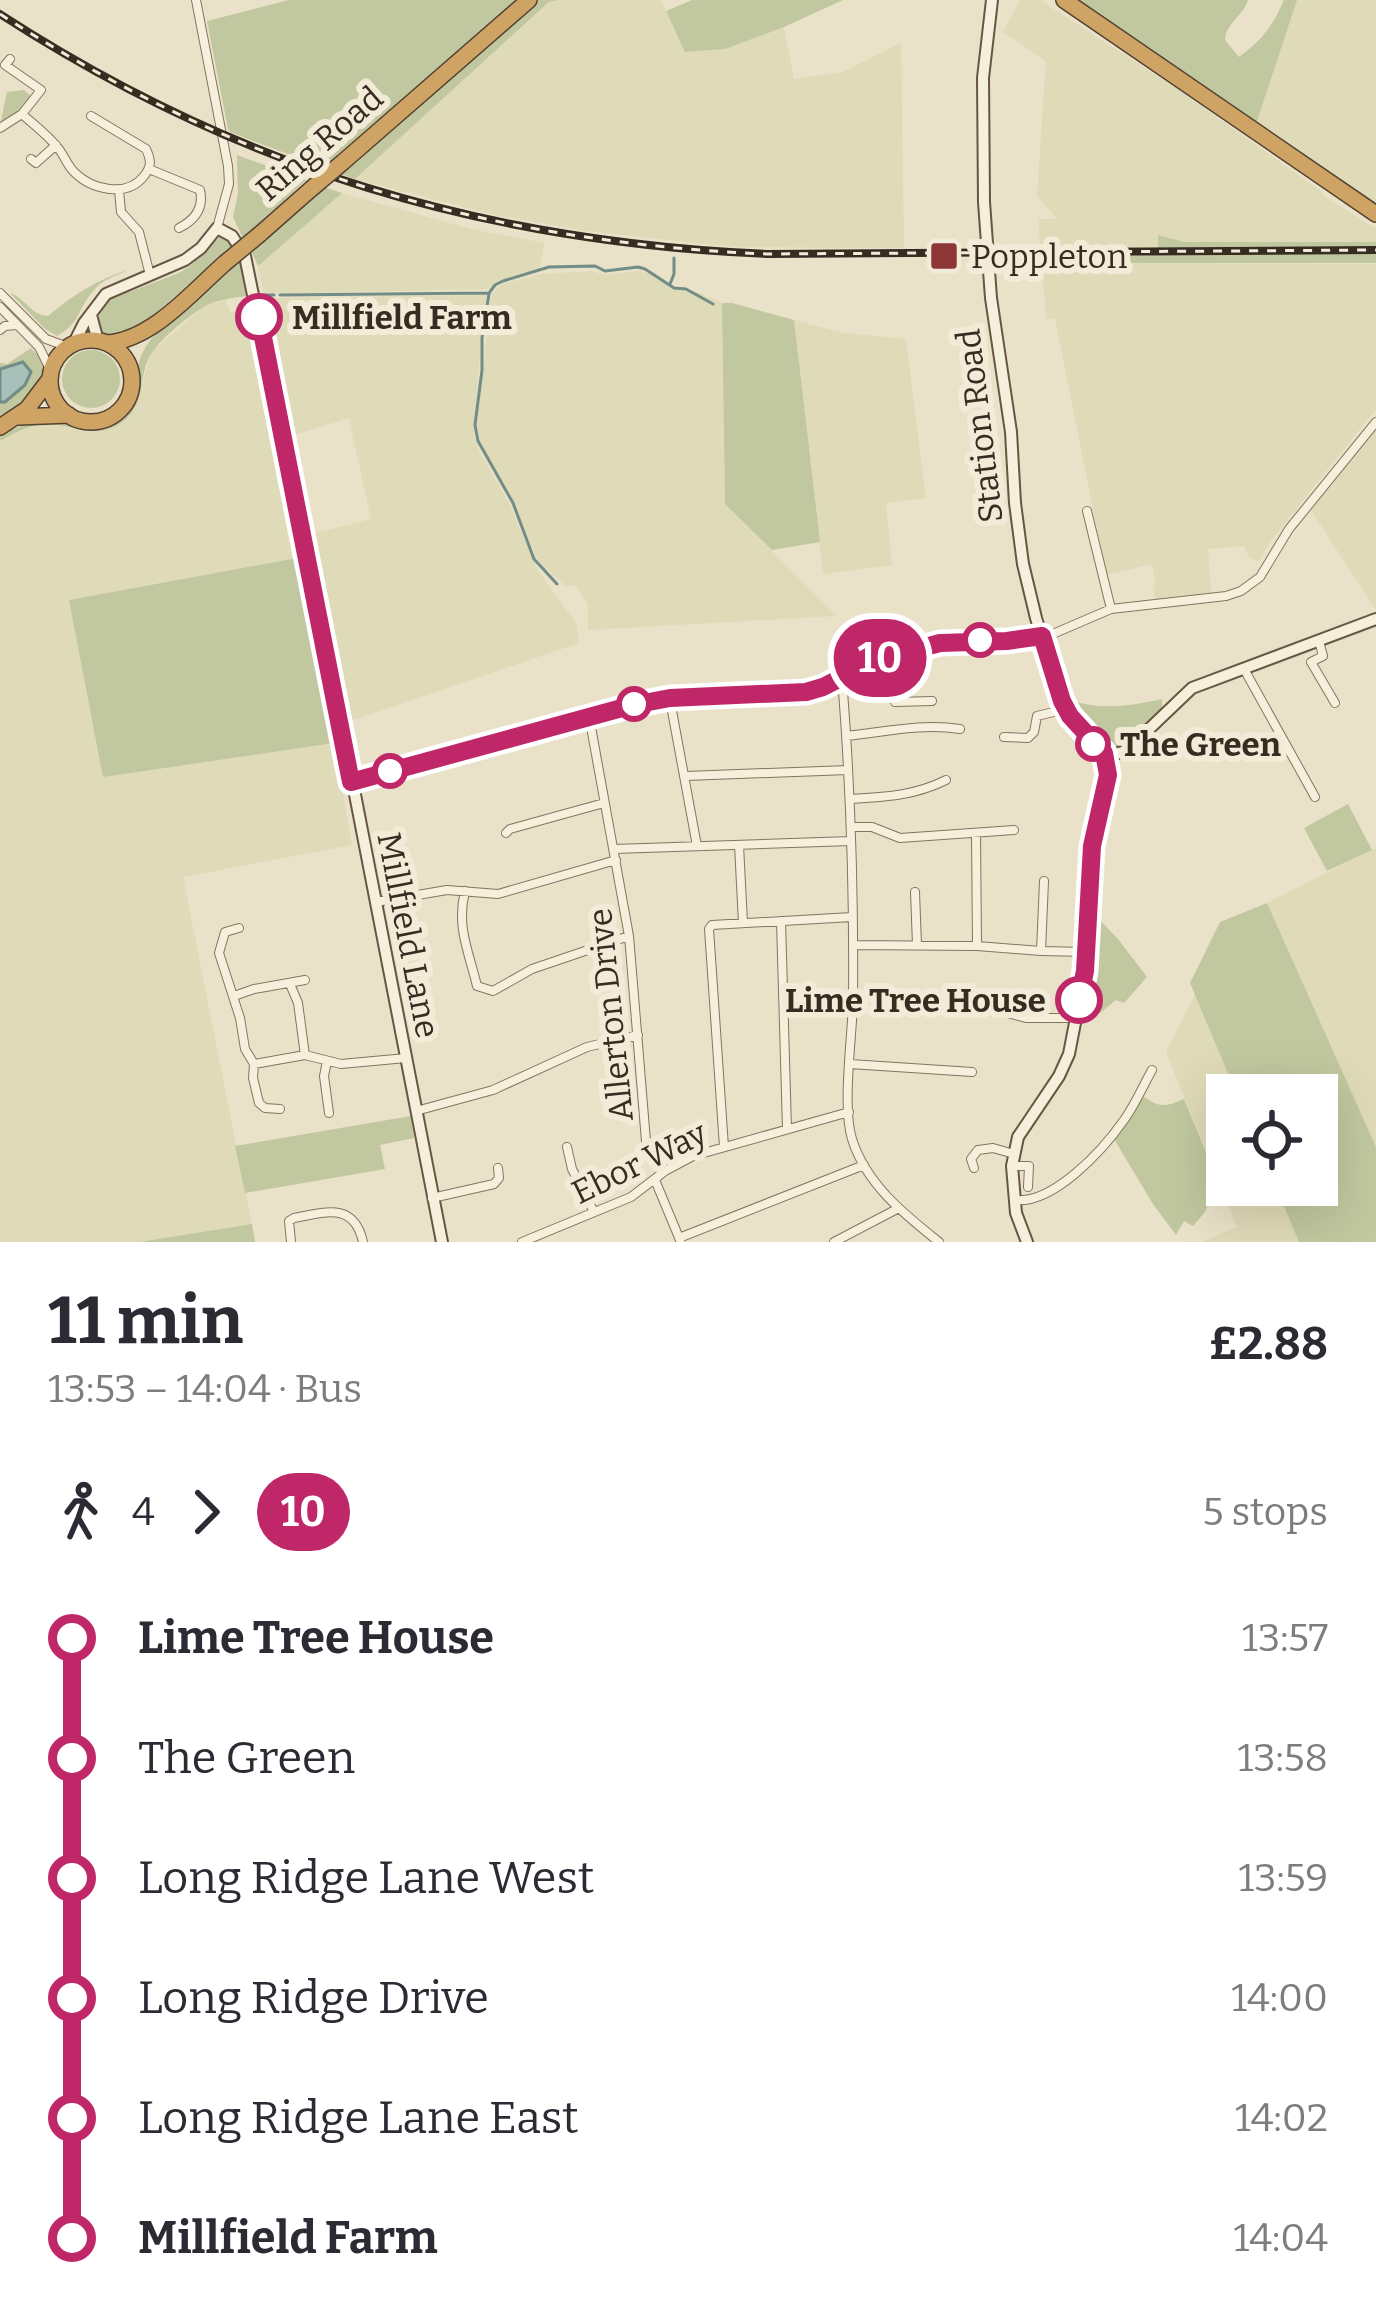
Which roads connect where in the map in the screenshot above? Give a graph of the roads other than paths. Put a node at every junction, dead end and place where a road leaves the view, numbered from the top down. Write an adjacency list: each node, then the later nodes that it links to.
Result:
1 (196, 0): 15 (street)
2 (529, 0): 22 (highway, Ring Road, bridge)
3 (992, 0): 34 (street, Station Road)
4 (1064, 0): 13 (highway)
5 (10, 58): 6 (street)
6 (22, 114): 8 (street); 9 (street)
7 (92, 119): 11 (street)
8 (0, 128)
9 (56, 145): 10 (street); 12 (street)
10 (31, 159)
11 (149, 169): 12 (street); 14 (street)
12 (119, 190): 16 (street)
13 (1376, 214)
14 (179, 228)
15 (217, 228): 16 (street); 53 (street, Millfield Lane)
16 (150, 274): 19 (street)
17 (0, 293): 24 (street)
18 (0, 307): 20 (street)
19 (92, 314): 23 (street); 24 (street)
20 (18, 325): 21 (street); 26 (street)
21 (0, 330)
22 (147, 331): 23 (highway, Ring Road); 25 (highway, Ring Road)
23 (102, 342): 24 (highway); 25 (highway)
24 (71, 345): 26 (highway)
25 (130, 373): 27 (highway)
26 (51, 374): 27 (highway); 28 (highway)
27 (69, 415): 28 (highway)
28 (16, 418): 30 (highway)
29 (1376, 422): 32 (street)
30 (0, 427)
31 (1087, 511): 32 (street)
32 (1111, 610): 34 (street)
33 (1376, 619): 35 (street)
34 (1042, 636): 36 (street); 42 (street, Station Road)
35 (1318, 639): 37 (street); 41 (street)
36 (892, 655): 38 (street); 40 (street)
37 (1243, 667): 47 (street); 54 (street)
38 (837, 681): 39 (street); 45 (street)
39 (670, 698): 43 (street); 51 (street)
40 (932, 701)
41 (1335, 703)
42 (1063, 704): 46 (street); 48 (street)
43 (589, 716): 53 (street); 56 (street, Allerton Drive)
44 (960, 729): 45 (street)
45 (846, 736): 49 (street)
46 (1004, 737)
47 (1126, 751): 48 (street); 50 (street)
48 (1104, 753): 50 (street)
49 (848, 770): 51 (street); 55 (street)
50 (1108, 775): 78 (street)
51 (686, 776): 62 (street)
52 (946, 780): 55 (street)
53 (351, 782): 68 (street, Millfield Lane)
54 (1315, 797)
55 (850, 799): 57 (street)
56 (604, 803): 59 (street); 64 (street, Allerton Drive)
57 (851, 827): 60 (street); 61 (street)
58 (1014, 830): 60 (street)
59 (506, 832)
60 (976, 833): 76 (street)
61 (851, 841): 63 (street); 69 (street)
62 (698, 845): 63 (street); 64 (street)
63 (739, 845): 71 (street)
64 (615, 854): 66 (street); 73 (street, Allerton Drive)
65 (1044, 881): 77 (street)
66 (465, 891): 68 (street); 73 (street)
67 (916, 892): 75 (street)
68 (376, 902): 86 (street, Millfield Lane)
69 (852, 917): 70 (street); 74 (street)
70 (781, 921): 71 (street); 96 (street)
71 (742, 923): 98 (street)
72 (239, 928): 82 (street)
73 (629, 937): 84 (street, Allerton Drive)
74 (853, 945): 75 (street); 89 (street)
75 (917, 945): 76 (street)
76 (977, 946): 77 (street)
77 (1041, 951): 78 (street)
78 (1086, 952): 83 (street)
79 (305, 980): 80 (street)
80 (290, 984): 82 (street); 85 (street)
81 (949, 991): 83 (street)
82 (234, 996): 88 (street)
83 (1076, 1018): 99 (street)
84 (638, 1035): 93 (street); 103 (street, Allerton Drive)
85 (305, 1055): 87 (street); 88 (street)
86 (406, 1058): 87 (street); 93 (street, Millfield Lane)
87 (327, 1061): 95 (street)
88 (254, 1064): 92 (street)
89 (850, 1064): 91 (street); 94 (street)
90 (1151, 1070): 107 (street)
91 (972, 1072)
92 (280, 1108)
93 (416, 1111): 106 (street, Millfield Lane)
94 (849, 1112): 96 (street, Ebor Way); 100 (street)
95 (329, 1113)
96 (787, 1130): 98 (street, Ebor Way)
97 (567, 1147): 109 (street)
98 (724, 1147): 103 (street, Ebor Way)
99 (1013, 1160): 102 (street); 105 (street); 107 (street)
100 (864, 1165): 108 (street); 110 (street)
101 (498, 1168): 106 (street)
102 (974, 1168)
103 (664, 1172): 104 (street, Ebor Way)
104 (656, 1180): 109 (street, Ebor Way); 110 (street)
105 (1028, 1187)
106 (432, 1198): 114 (street, Millfield Lane)
107 (1013, 1200): 117 (street)
108 (897, 1210): 115 (street); 116 (street)
109 (594, 1213): 111 (street, Ebor Way)
110 (680, 1240)
111 (530, 1241)
112 (292, 1242): 113 (street)
113 (363, 1242)
114 (442, 1242)
115 (834, 1242)
116 (939, 1242)
117 (1028, 1242)

